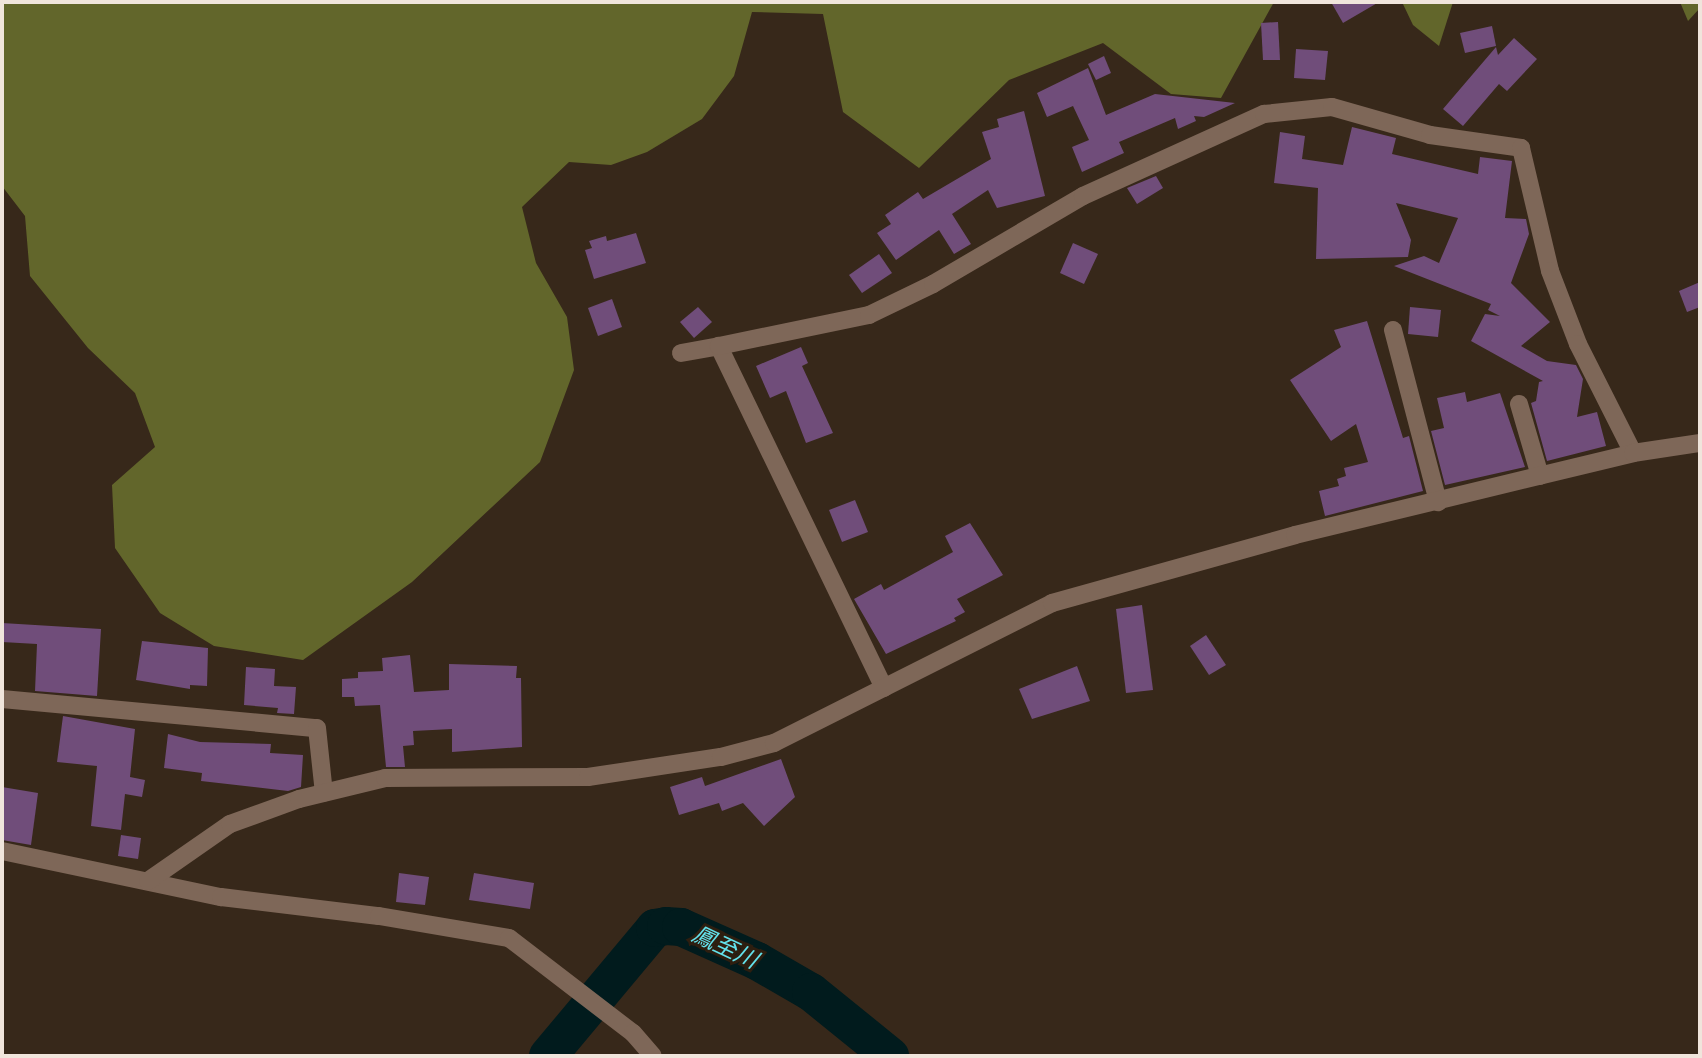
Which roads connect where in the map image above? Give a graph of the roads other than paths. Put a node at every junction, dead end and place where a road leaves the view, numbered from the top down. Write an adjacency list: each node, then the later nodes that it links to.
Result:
1 (1393, 330): 8 (street)
2 (719, 346): 3 (street); 6 (street); 9 (street)
3 (681, 353)
4 (1519, 404): 7 (street)
5 (1700, 443): 6 (street)
6 (1633, 453): 7 (street)
7 (1540, 476): 8 (street)
8 (1438, 502): 9 (street)
9 (884, 688): 11 (street)
10 (2, 699): 11 (street)
11 (324, 793): 13 (street)
12 (2, 851): 13 (street)
13 (148, 881): 14 (street)
14 (653, 1056)

